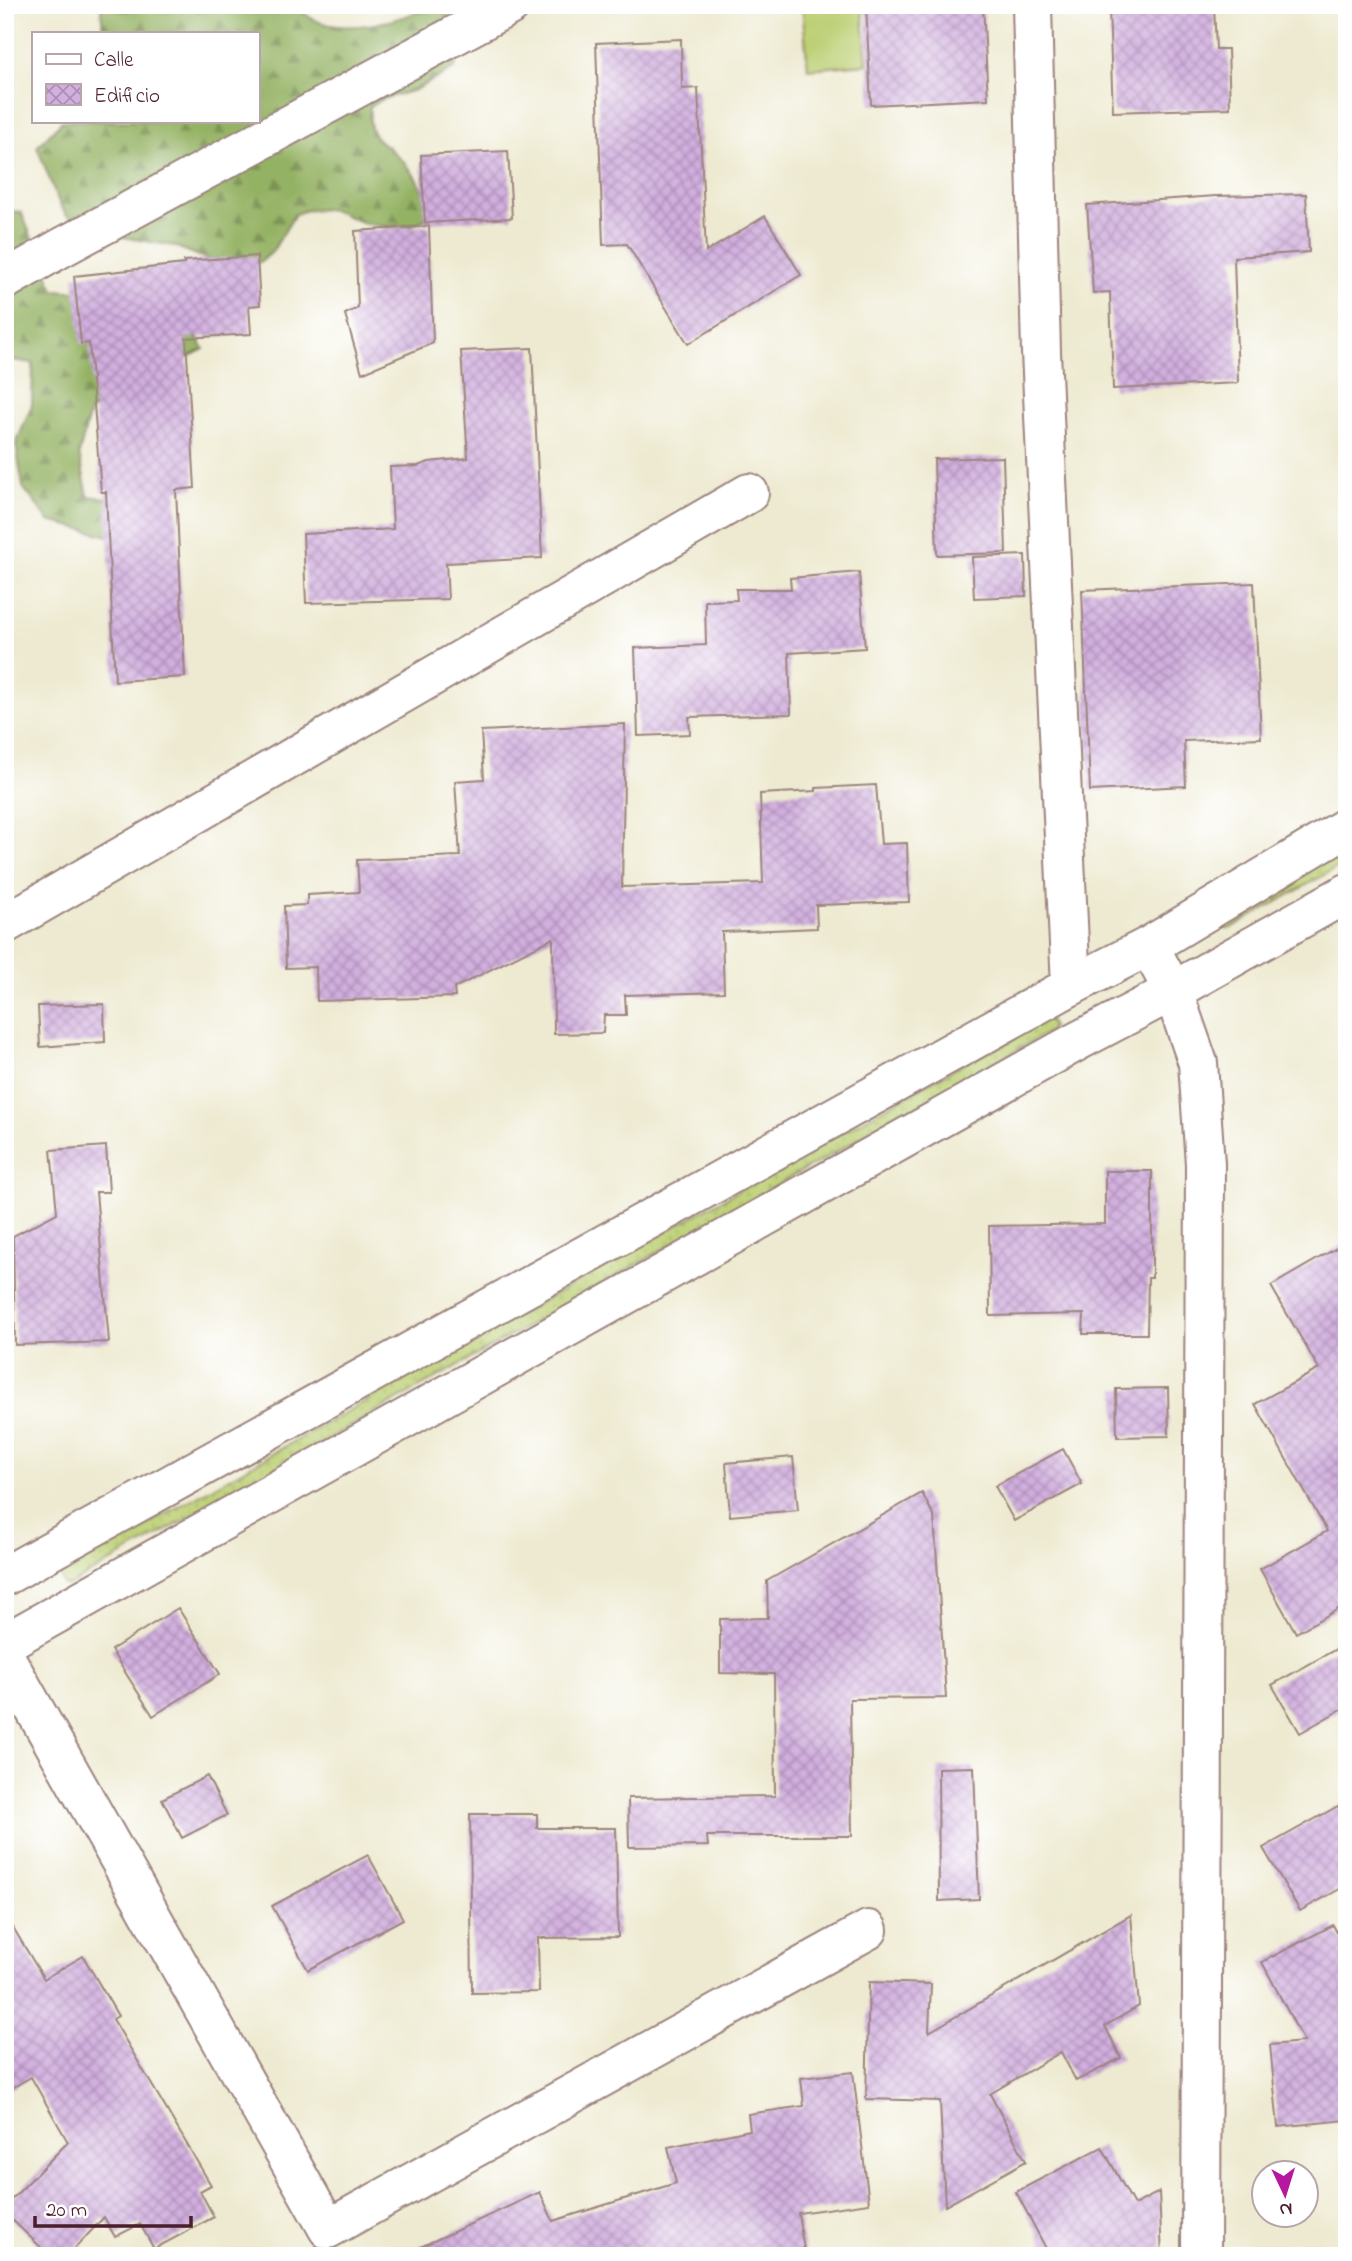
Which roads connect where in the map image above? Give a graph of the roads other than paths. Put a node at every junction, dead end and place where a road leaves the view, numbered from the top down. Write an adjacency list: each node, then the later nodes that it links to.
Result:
1 (511, 5): 3 (street)
2 (1032, 5): 9 (street)
3 (5, 280)
4 (749, 493): 7 (street)
5 (1347, 827): 8 (street)
6 (1347, 893): 10 (street)
7 (5, 923)
8 (1149, 946): 9 (street); 10 (street)
9 (1071, 986): 11 (street)
10 (1173, 991): 12 (street); 15 (street)
11 (5, 1576)
12 (5, 1643)
13 (5, 1657): 14 (street)
14 (868, 1930)
15 (1201, 2256)

